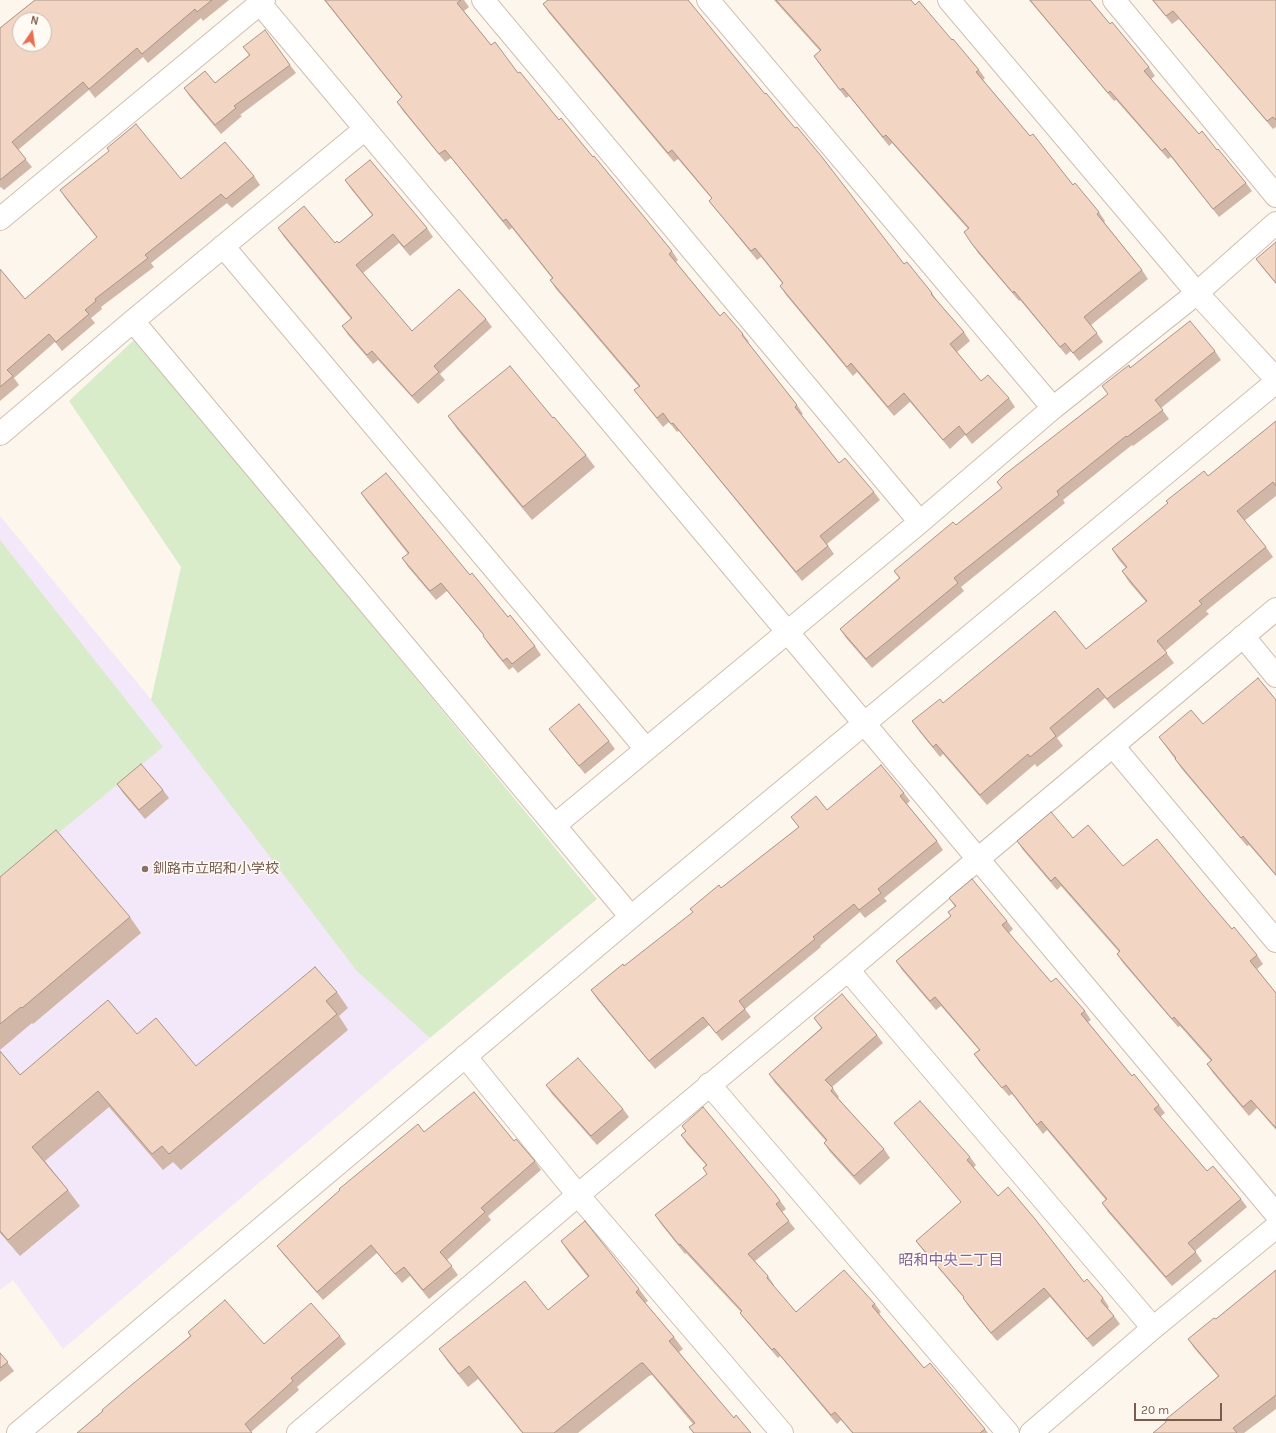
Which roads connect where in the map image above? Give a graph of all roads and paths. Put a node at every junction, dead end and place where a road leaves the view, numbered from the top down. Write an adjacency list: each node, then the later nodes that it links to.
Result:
1 (483, 0): 17 (street)
2 (708, 0): 15 (street)
3 (949, 0): 11 (street)
4 (1114, 0): 7 (street)
5 (260, 1): 6 (street); 8 (street)
6 (365, 129): 10 (street); 19 (street)
7 (1276, 196)
8 (0, 219)
9 (1276, 223): 11 (street)
10 (223, 246): 12 (street); 24 (street)
11 (1197, 293): 13 (street); 15 (street)
12 (133, 321): 16 (street); 25 (street)
13 (1276, 379)
14 (1276, 382): 22 (street)
15 (1053, 408): 17 (street)
16 (0, 434)
17 (920, 522): 19 (street)
18 (1276, 609): 20 (street)
19 (787, 631): 22 (street); 24 (street)
20 (1243, 636): 21 (street); 23 (street)
21 (1276, 676)
22 (865, 724): 26 (street); 27 (street)
23 (1113, 746): 26 (street); 28 (street)
24 (646, 749): 25 (street)
25 (555, 825): 27 (street)
26 (978, 859): 29 (street); 33 (street)
27 (631, 917): 30 (street)
28 (1276, 941)
29 (848, 970): 31 (street); 35 (street)
30 (465, 1056): 32 (street); 36 (street)
31 (709, 1084): 32 (street); 39 (street)
32 (578, 1195): 37 (street); 38 (street)
33 (1276, 1214)
34 (1276, 1228): 35 (street)
35 (1153, 1328): 40 (street)
36 (18, 1433)
37 (298, 1433)
38 (782, 1433)
39 (1008, 1433)
40 (1031, 1433)

